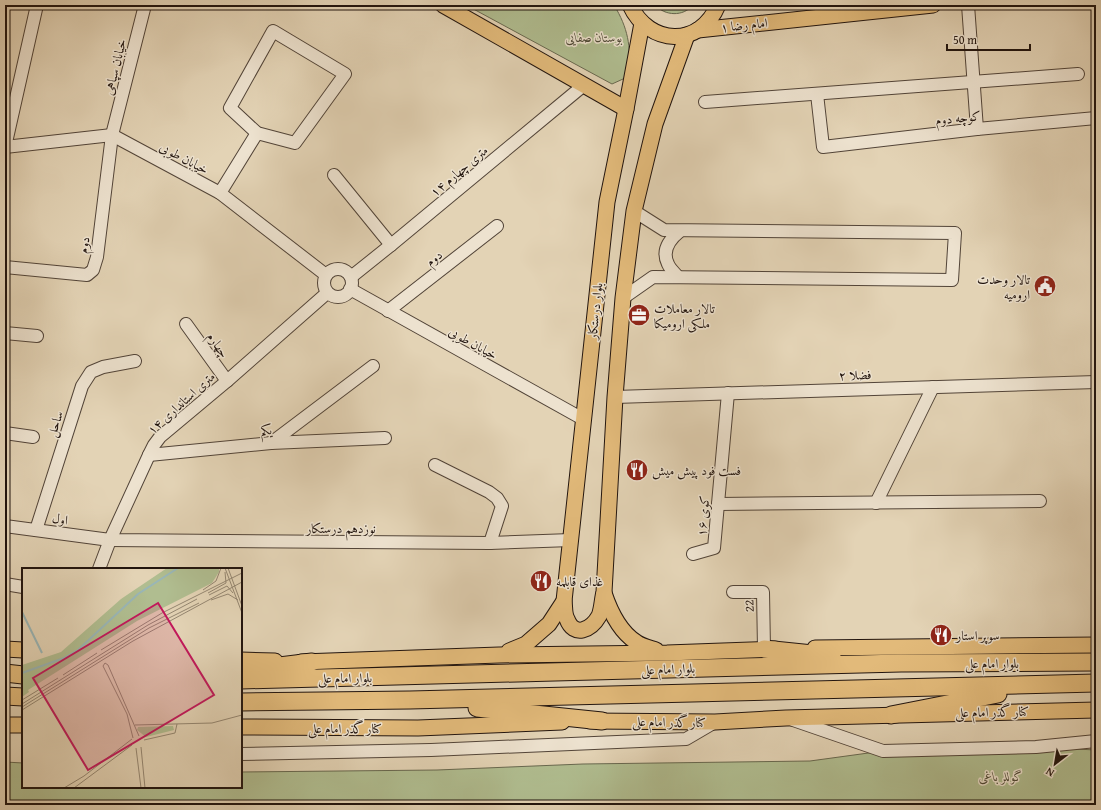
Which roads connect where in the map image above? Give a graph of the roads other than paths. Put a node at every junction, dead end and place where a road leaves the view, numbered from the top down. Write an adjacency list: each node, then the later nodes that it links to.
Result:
1 (37, 5): 20 (street)
2 (145, 5): 19 (street, خیابان سپاهی)
3 (443, 5): 12 (main road)
4 (630, 5): 8 (main road)
5 (718, 5): 9 (main road)
6 (933, 5): 9 (main road, امام رضا ۱)
7 (968, 5): 11 (street)
8 (642, 24): 9 (main road, امام رضا ۱); 15 (main road, بلوار درستکار)
9 (692, 32): 23 (main road, بلوار درستکار)
10 (1078, 74): 11 (street)
11 (974, 82): 13 (street); 17 (street)
12 (584, 85): 15 (main road); 26 (street, ۱۴ متری چهارم)
13 (817, 94): 14 (street); 17 (street, کوچه دوم)
14 (705, 102)
15 (626, 109): 45 (main road, بلوار درستکار)
16 (1096, 118): 17 (street, کوچه دوم)
17 (977, 130)
18 (257, 133): 18 (street); 22 (street)
19 (112, 135): 20 (street); 22 (street, خیابان طوبی); 27 (street, دوم)
20 (5, 147)
21 (334, 175): 26 (street)
22 (220, 193): 28 (street, خیابان طوبی)
23 (634, 211): 25 (street); 33 (main road, بلوار درستکار)
24 (497, 226): 34 (street, دوم)
25 (680, 230): 30 (street); 30 (street)
26 (391, 245): 29 (street, ۱۴ متری چهارم)
27 (5, 267)
28 (326, 275): 29 (street); 32 (street)
29 (351, 277): 31 (street)
30 (678, 277): 33 (street)
31 (350, 289): 32 (street); 34 (street, خیابان طوبی)
32 (327, 293): 40 (street, ۱۴ متری استانداری)
33 (623, 298): 44 (main road, بلوار درستکار)
34 (388, 311): 45 (street, خیابان طوبی)
35 (186, 324): 40 (street, چهارم)
36 (5, 333): 37 (street)
37 (37, 336)
38 (135, 361): 56 (street, ساحل)
39 (373, 366): 49 (street)
40 (227, 381): 50 (street, ۱۴ متری استانداری)
41 (1096, 382): 42 (street, فضلا ۲)
42 (933, 387): 43 (street, فضلا ۲); 53 (street)
43 (728, 393): 44 (street, فضلا ۲); 54 (street, کوی ۱۶)
44 (615, 397): 64 (main road, بلوار درستکار)
45 (583, 419): 58 (main road, بلوار درستکار)
46 (5, 433): 47 (street)
47 (33, 437)
48 (385, 438): 49 (street, یکم)
49 (271, 443): 50 (street, یکم)
50 (149, 455): 57 (street, ۱۴ متری استانداری)
51 (435, 465): 59 (street)
52 (1040, 502): 53 (street)
53 (876, 503): 54 (street)
54 (718, 504): 60 (street, کوی ۱۶)
55 (5, 526): 56 (street, اول)
56 (36, 530): 57 (street, اول)
57 (110, 540): 59 (street, نوزدهم درستکار); 61 (street, ۱۴ متری استانداری)
58 (571, 540): 59 (street, نوزدهم درستکار); 66 (main road, بلوار درستکار)
59 (490, 543)
60 (693, 554)
61 (99, 568)
62 (5, 584): 63 (street)
63 (22, 586)
64 (604, 592): 66 (main road); 71 (main road)
65 (733, 592): 69 (street, 22)
66 (564, 601): 72 (main road)
67 (1096, 645): 69 (main road)
68 (5, 649): 70 (main road)
69 (764, 649): 71 (main road); 76 (highway)
70 (22, 650)
71 (667, 654): 72 (main road)
72 (499, 655): 74 (main road)
73 (242, 660): 74 (main road)
74 (312, 662): 77 (highway)
75 (1096, 662): 76 (highway, بلوار امام علی)
76 (901, 663): 80 (highway, بلوار امام علی)
77 (242, 671)
78 (5, 674): 79 (highway)
79 (22, 675)
80 (242, 680)
81 (1096, 683): 82 (highway, بلوار امام علی)
82 (1045, 684): 85 (highway, بلوار امام علی); 88 (highway)
83 (5, 696): 84 (highway)
84 (22, 697)
85 (410, 700): 86 (highway, بلوار امام علی); 90 (highway)
86 (242, 702)
87 (1096, 710): 88 (main road, کنار گذر امام علی)
88 (891, 715): 89 (main road, کنار گذر امام علی)
89 (786, 718): 91 (main road, کنار گذر امام علی); 93 (street)
90 (602, 721): 91 (main road, کنار گذر امام علی); 92 (main road, کنار گذر امام علی)
91 (715, 722): 94 (street)
92 (242, 727)
93 (1096, 741)
94 (242, 754)

